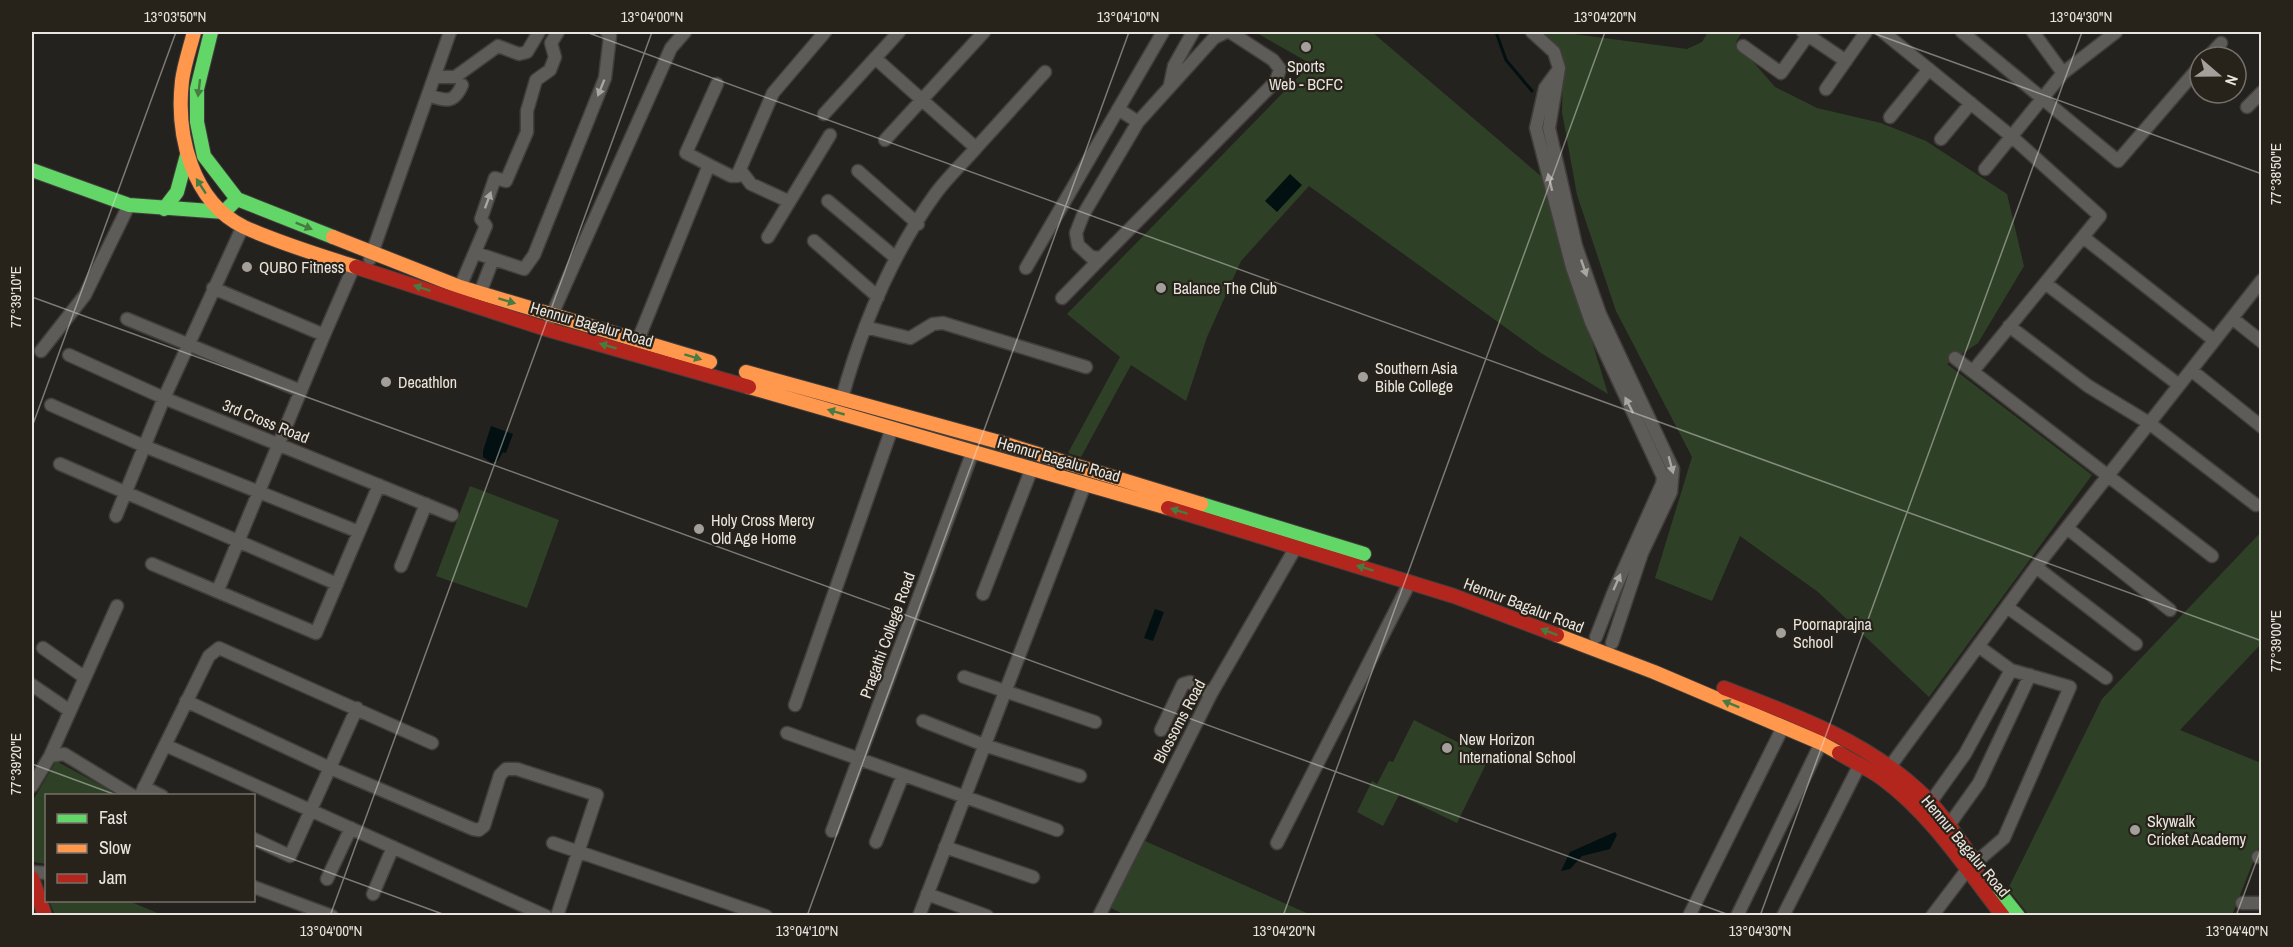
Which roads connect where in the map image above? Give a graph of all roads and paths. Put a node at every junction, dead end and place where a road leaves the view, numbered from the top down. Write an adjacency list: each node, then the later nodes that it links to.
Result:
1 (194, 32): 48 (main road, Hennur Bagalur Road)
2 (211, 32): 54 (main road, one-way to 54)
3 (450, 32): 27 (street)
4 (539, 32): 27 (street)
5 (558, 32): 66 (street, one-way to 5)
6 (607, 32): 69 (street, one-way to 69)
7 (685, 32): 79 (street)
8 (825, 32): 52 (street)
9 (899, 32): 22 (street)
10 (984, 32): 36 (street)
11 (1163, 32): 39 (street)
12 (1193, 32): 31 (street)
13 (1228, 32): 31 (street); 68 (street)
14 (1532, 32): 104 (street)
15 (1866, 32): 23 (street)
16 (1883, 32): 24 (street)
17 (1962, 32): 35 (street)
18 (2033, 32): 26 (street)
19 (2116, 32): 26 (street)
20 (1805, 33): 21 (street); 23 (street)
21 (1743, 46)
22 (875, 58): 36 (street); 40 (street)
23 (1846, 61): 32 (street)
24 (1929, 69): 37 (street); 41 (street)
25 (1045, 72): 47 (street)
26 (2063, 73): 35 (street)
27 (434, 77): 34 (street)
28 (2188, 80): 35 (street)
29 (717, 84): 49 (street)
30 (462, 85): 34 (street)
31 (1170, 87): 42 (street)
32 (1826, 89)
33 (2262, 92): 38 (street)
34 (428, 95): 65 (street)
35 (2041, 98): 44 (street)
36 (920, 99): 46 (street); 47 (street)
37 (1971, 103): 44 (street); 45 (street)
38 (2247, 107)
39 (1118, 109): 42 (street); 71 (street)
40 (824, 114)
41 (1890, 117)
42 (1138, 122): 68 (street)
43 (830, 135): 55 (street)
44 (2011, 136): 50 (street); 63 (street)
45 (1941, 139)
46 (885, 140)
47 (976, 148): 60 (street)
48 (187, 155): 58 (main road); 59 (main road, Hennur Bagalur Road, one-way to 48)
49 (709, 165): 52 (street); 86 (street)
50 (1985, 169)
51 (32, 170): 57 (main road)
52 (741, 171): 55 (street)
53 (858, 171): 60 (street)
54 (237, 199): 59 (main road); 65 (main road, Hennur Bagalur Road, one-way to 65)
55 (788, 201): 62 (street)
56 (828, 201): 67 (street)
57 (129, 205): 58 (main road); 90 (street)
58 (164, 209): 59 (main road)
59 (224, 212): 61 (main road, Hennur Bagalur Road)
60 (918, 224): 67 (street)
61 (243, 226): 70 (main road, Hennur Bagalur Road); 75 (street)
62 (768, 237)
63 (2083, 237): 73 (street); 87 (street)
64 (814, 241): 77 (street)
65 (372, 253): 70 (street); 74 (main road, Hennur Bagalur Road)
66 (476, 253): 69 (street); 74 (street)
67 (896, 258): 77 (street)
68 (1101, 258): 78 (street)
69 (493, 259): 76 (street)
70 (360, 268): 84 (main road, Hennur Bagalur Road, one-way to 70); 85 (street)
71 (1026, 268)
72 (2262, 280): 80 (street)
73 (2045, 283): 82 (street); 96 (street)
74 (460, 287): 76 (main road, Hennur Bagalur Road)
75 (213, 288): 85 (street); 89 (street)
76 (480, 293): 79 (main road, Hennur Bagalur Road, one-way to 79)
77 (878, 297): 83 (street)
78 (1062, 298)
79 (552, 315): 84 (street); 86 (main road, Hennur Bagalur Road)
80 (2232, 318): 87 (street); 88 (street)
81 (127, 319): 89 (street)
82 (2009, 326): 95 (street); 101 (street)
83 (865, 327): 93 (street); 99 (street)
84 (546, 329): 103 (main road, Hennur Bagalur Road, one-way to 84)
85 (324, 335): 97 (street)
86 (638, 340): 99 (main road, Hennur Bagalur Road, one-way to 99)
87 (2214, 340): 94 (street)
88 (2262, 342)
89 (188, 344): 97 (street); 98 (street)
90 (41, 351)
91 (69, 355): 98 (street, 3rd Cross Road)
92 (1955, 358): 95 (street)
93 (1086, 367)
94 (2191, 370): 96 (street); 102 (street)
95 (1973, 371): 110 (street)
96 (2179, 386): 101 (street)
97 (301, 391): 105 (street)
98 (164, 398): 105 (street, 3rd Cross Road); 106 (street)
99 (842, 398): 123 (main road, Hennur Bagalur Road)
100 (51, 405): 106 (street)
101 (2149, 423): 110 (street); 116 (street)
102 (2262, 427)
103 (892, 428): 107 (main road, Hennur Bagalur Road); 149 (street)
104 (1650, 432): 135 (street, one-way to 104); 136 (street, one-way to 136)
105 (279, 444): 112 (street, 3rd Cross Road); 114 (street)
106 (144, 446): 113 (street); 114 (street)
107 (973, 451): 109 (main road, Hennur Bagalur Road); 163 (street, Pragathi College Road)
108 (60, 464): 113 (street)
109 (1032, 468): 111 (main road, Hennur Bagalur Road); 131 (street)
110 (2109, 475): 119 (street); 124 (street)
111 (1085, 484): 122 (main road, Hennur Bagalur Road, one-way to 111); 146 (street)
112 (379, 485): 115 (street, 3rd Cross Road); 120 (street)
113 (126, 492): 118 (street); 121 (street)
114 (259, 493): 120 (street); 121 (street)
115 (426, 504): 117 (street, 3rd Cross Road); 126 (street)
116 (2256, 505)
117 (452, 515)
118 (116, 516)
119 (2067, 528): 127 (street); 134 (street)
120 (359, 532): 129 (street)
121 (239, 540): 129 (street); 130 (street)
122 (1296, 547): 123 (main road, Hennur Bagalur Road); 147 (street, Blossoms Road)
123 (1331, 550): 128 (main road, Hennur Bagalur Road, one-way to 123); 135 (main road, Hennur Bagalur Road)
124 (2212, 556)
125 (152, 564): 130 (street)
126 (401, 566)
127 (2036, 567): 133 (street); 137 (street)
128 (1410, 582): 152 (main road, Hennur Bagalur Road, one-way to 128); 183 (street)
129 (337, 584): 130 (street)
130 (218, 590)
131 (983, 594)
132 (117, 606): 142 (street)
133 (2007, 607): 138 (street); 144 (street)
134 (2170, 609)
135 (1596, 637): 136 (main road, Hennur Bagalur Road)
136 (1612, 643): 152 (main road, Hennur Bagalur Road)
137 (2136, 644)
138 (1978, 646): 140 (street); 166 (street)
139 (43, 648): 142 (street)
140 (2011, 670): 141 (street); 174 (street)
141 (2030, 675): 176 (street); 187 (street)
142 (84, 677): 151 (street)
143 (964, 677): 146 (street)
144 (2106, 678)
145 (32, 685): 151 (street)
146 (1005, 691): 154 (street); 161 (street)
147 (1211, 694): 156 (street); 203 (street, Blossoms Road)
148 (186, 700): 150 (street); 160 (street); 165 (street)
149 (795, 705)
150 (357, 708): 158 (street); 165 (street)
151 (70, 711): 162 (street)
152 (1770, 713): 155 (main road, Hennur Bagalur Road); 166 (main road, Hennur Bagalur Road)
153 (923, 721): 161 (street)
154 (1095, 722)
155 (1784, 727): 159 (main road, Hennur Bagalur Road); 204 (street)
156 (1161, 730)
157 (787, 733): 163 (street)
158 (432, 743)
159 (1821, 743): 164 (main road, Hennur Bagalur Road); 205 (street)
160 (165, 745): 170 (street); 175 (street)
161 (984, 745): 168 (street); 173 (street)
162 (50, 756): 169 (street); 171 (street)
163 (858, 760): 167 (street); 179 (street, Pragathi College Road)
164 (1860, 764): 166 (main road, Hennur Bagalur Road); 206 (street)
165 (330, 768): 175 (street); 186 (street)
166 (1886, 772): 174 (main road, Hennur Bagalur Road); 187 (main road, Hennur Bagalur Road)
167 (903, 775): 173 (street); 181 (street)
168 (1080, 776)
169 (32, 786)
170 (142, 791): 172 (street)
171 (131, 794)
172 (157, 794)
173 (965, 796): 178 (street); 185 (street)
174 (1930, 803): 176 (main road, Hennur Bagalur Road)
175 (311, 810): 177 (street); 180 (street)
176 (1949, 825): 187 (main road, Hennur Bagalur Road)
177 (351, 828): 184 (street); 190 (street)
178 (1057, 830)
179 (831, 831)
180 (255, 839)
181 (876, 842)
182 (553, 843): 186 (street)
183 (1277, 843)
184 (393, 847): 192 (street); 198 (street)
185 (945, 847): 188 (street); 193 (street)
186 (578, 851): 199 (street); 200 (street)
187 (1971, 866): 207 (street); 208 (main road, Hennur Bagalur Road); 209 (main road, Hennur Bagalur Road)
188 (1033, 877)
189 (32, 878): 196 (main road)
190 (327, 879)
191 (255, 887): 197 (street)
192 (373, 894)
193 (927, 894): 201 (street); 202 (street)
194 (2242, 903): 195 (street)
195 (2262, 903)
196 (45, 915)
197 (332, 915)
198 (546, 915)
199 (557, 915)
200 (766, 915)
201 (919, 915)
202 (987, 915)
203 (1099, 915)
204 (1689, 915)
205 (1737, 915)
206 (1783, 915)
207 (1932, 915)
208 (2003, 915)
209 (2018, 915)

